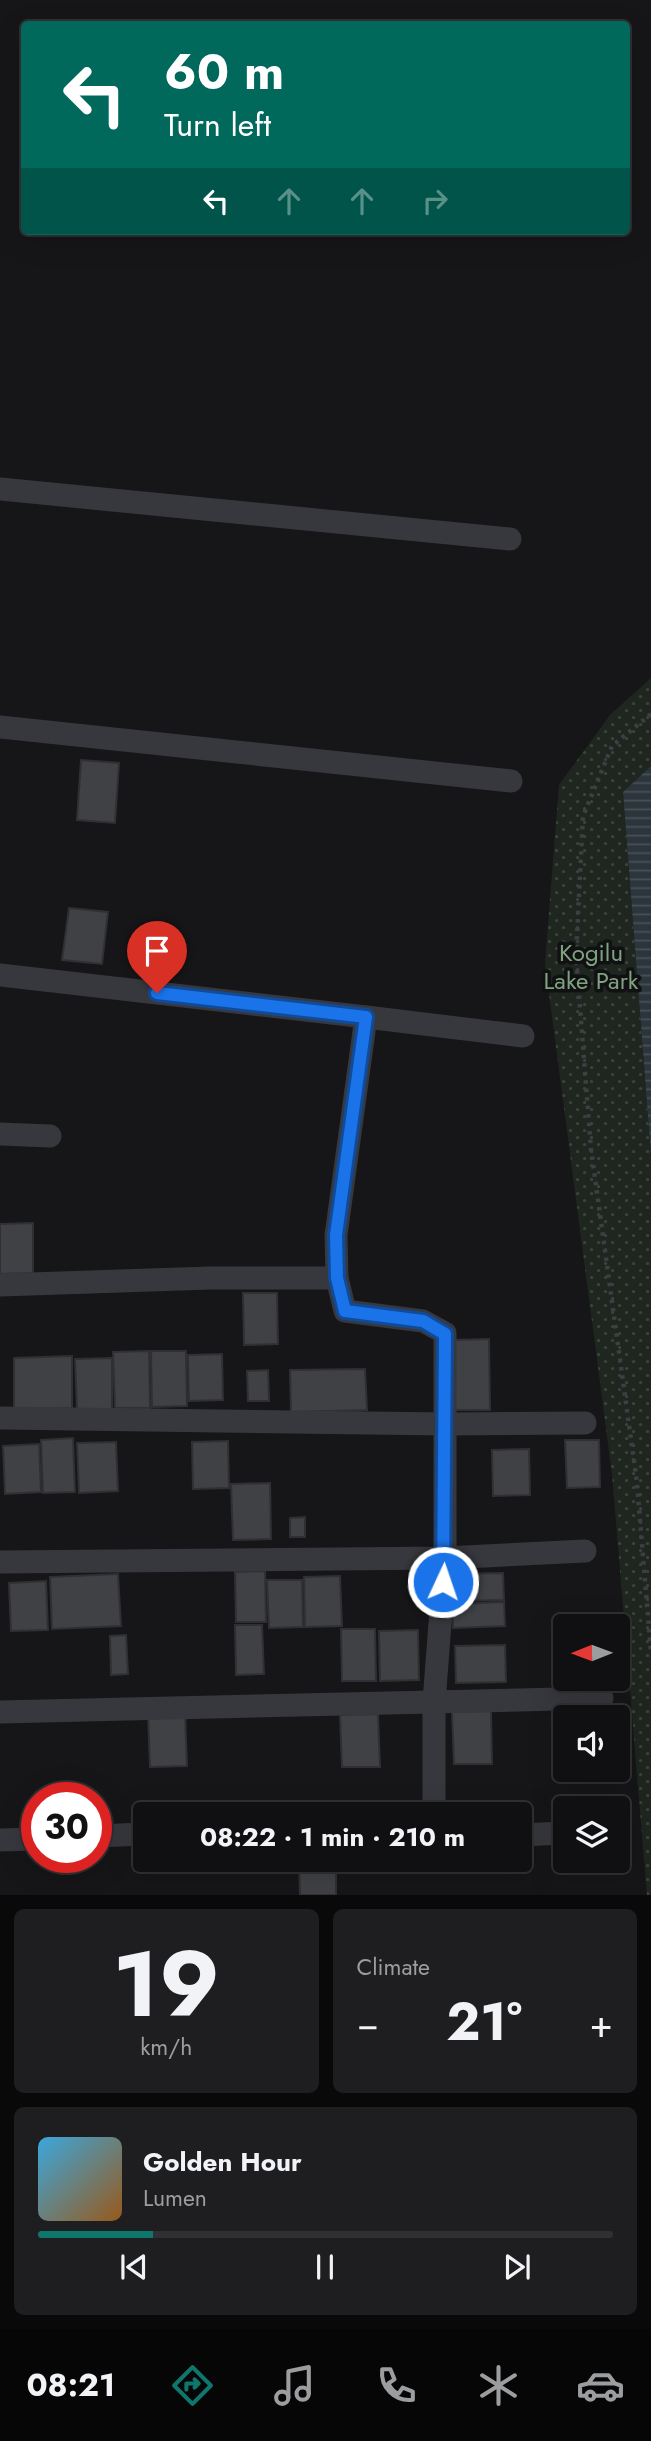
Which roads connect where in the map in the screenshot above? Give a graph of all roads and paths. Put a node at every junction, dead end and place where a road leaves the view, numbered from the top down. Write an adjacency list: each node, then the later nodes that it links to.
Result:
1 (0, 489): 2 (street)
2 (510, 539)
3 (651, 714): 19 (path)
4 (0, 727): 5 (street)
5 (511, 781)
6 (0, 975): 7 (street)
7 (366, 1017): 8 (street); 11 (street)
8 (523, 1036)
9 (0, 1134): 10 (street)
10 (50, 1136)
11 (337, 1278): 12 (street); 15 (street)
12 (0, 1285)
13 (0, 1418): 15 (street)
14 (585, 1423): 15 (street)
15 (446, 1424): 17 (street)
16 (585, 1551): 17 (street)
17 (445, 1558): 18 (street); 21 (street)
18 (0, 1562)
19 (651, 1653)
20 (602, 1698): 21 (street)
21 (434, 1702): 22 (street); 23 (street)
22 (0, 1712)
23 (434, 1802)
24 (133, 1834): 27 (street)
25 (532, 1834): 26 (street)
26 (553, 1834)
27 (112, 1835)
28 (21, 1839): 29 (street)
29 (0, 1840)

